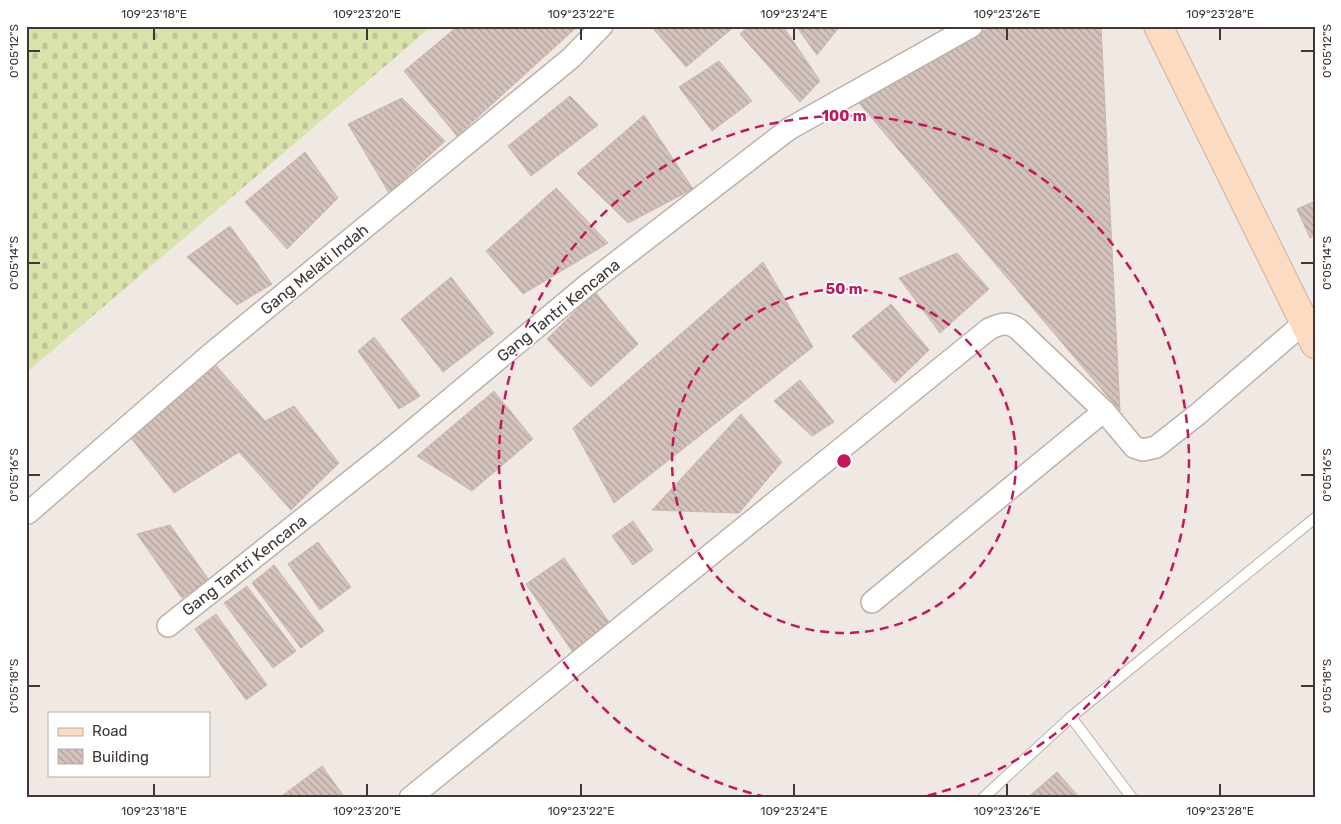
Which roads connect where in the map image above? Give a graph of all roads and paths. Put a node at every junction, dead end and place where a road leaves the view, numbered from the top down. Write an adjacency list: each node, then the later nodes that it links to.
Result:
1 (602, 26): 6 (street, Gang Melati Indah)
2 (972, 26): 9 (street, Gang Tantri Kencana)
3 (1158, 26): 4 (main road)
4 (1310, 333): 5 (street)
5 (1104, 411): 8 (street); 11 (street)
6 (28, 514)
7 (1315, 518): 10 (lane)
8 (872, 602)
9 (168, 626)
10 (1070, 717): 12 (lane); 13 (lane)
11 (410, 798)
12 (983, 798)
13 (1132, 798)

